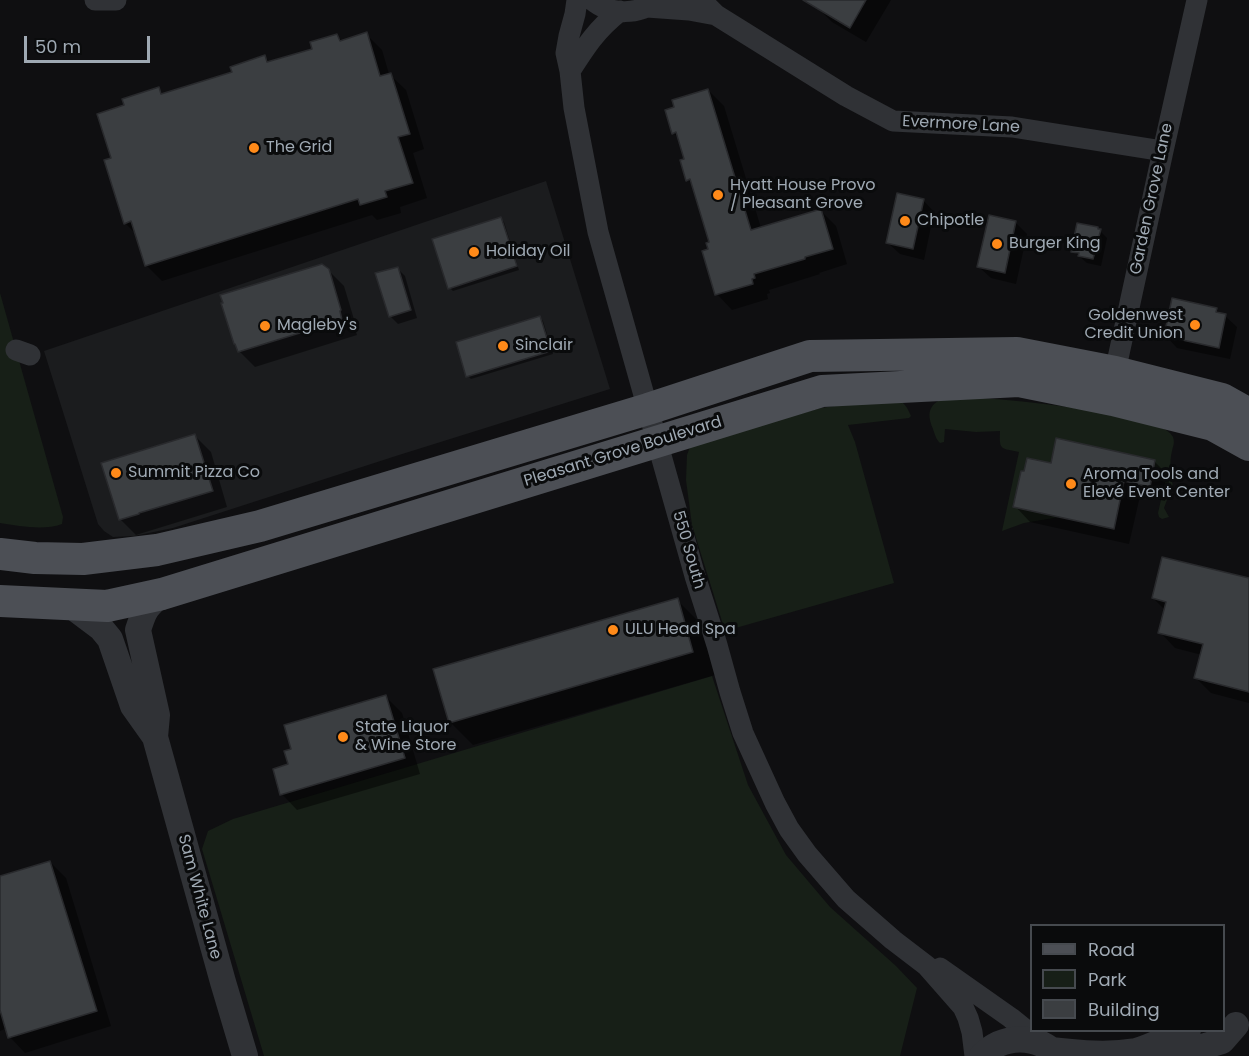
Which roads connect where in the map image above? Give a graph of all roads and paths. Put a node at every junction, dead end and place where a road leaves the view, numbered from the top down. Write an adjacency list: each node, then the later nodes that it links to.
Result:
1 (95, 0): 2 (street)
2 (116, 0)
3 (577, 0): 10 (street, 550 South)
4 (592, 0): 8 (street)
5 (701, 0): 9 (street)
6 (1197, 0): 11 (street, Garden Grove Lane)
7 (652, 3): 8 (street); 9 (street)
8 (620, 11): 10 (street)
9 (716, 15): 11 (street, Evermore Lane)
10 (570, 71): 13 (street, 550 South)
11 (1162, 151): 12 (street, Garden Grove Lane)
12 (1114, 386): 13 (main road, Pleasant Grove Boulevard); 14 (main road, Pleasant Grove Boulevard); 15 (main road, Pleasant Grove Boulevard); 16 (main road, Pleasant Grove Boulevard)
13 (648, 409): 15 (street, 550 South); 17 (main road, Pleasant Grove Boulevard)
14 (1249, 414)
15 (657, 442): 18 (main road, Pleasant Grove Boulevard); 22 (street, 550 South)
16 (1249, 445)
17 (0, 554)
18 (162, 594): 20 (main road, Pleasant Grove Boulevard); 21 (street, Sam White Lane)
19 (0, 601): 20 (main road, Pleasant Grove Boulevard)
20 (69, 604): 21 (street, Sam White Lane)
21 (155, 737): 26 (street, Sam White Lane)
22 (927, 966): 25 (street); 27 (street)
23 (1236, 1023): 29 (street)
24 (1183, 1032): 25 (street)
25 (1049, 1049): 28 (street)
26 (245, 1056)
27 (975, 1056)
28 (982, 1056)
29 (1173, 1056)

